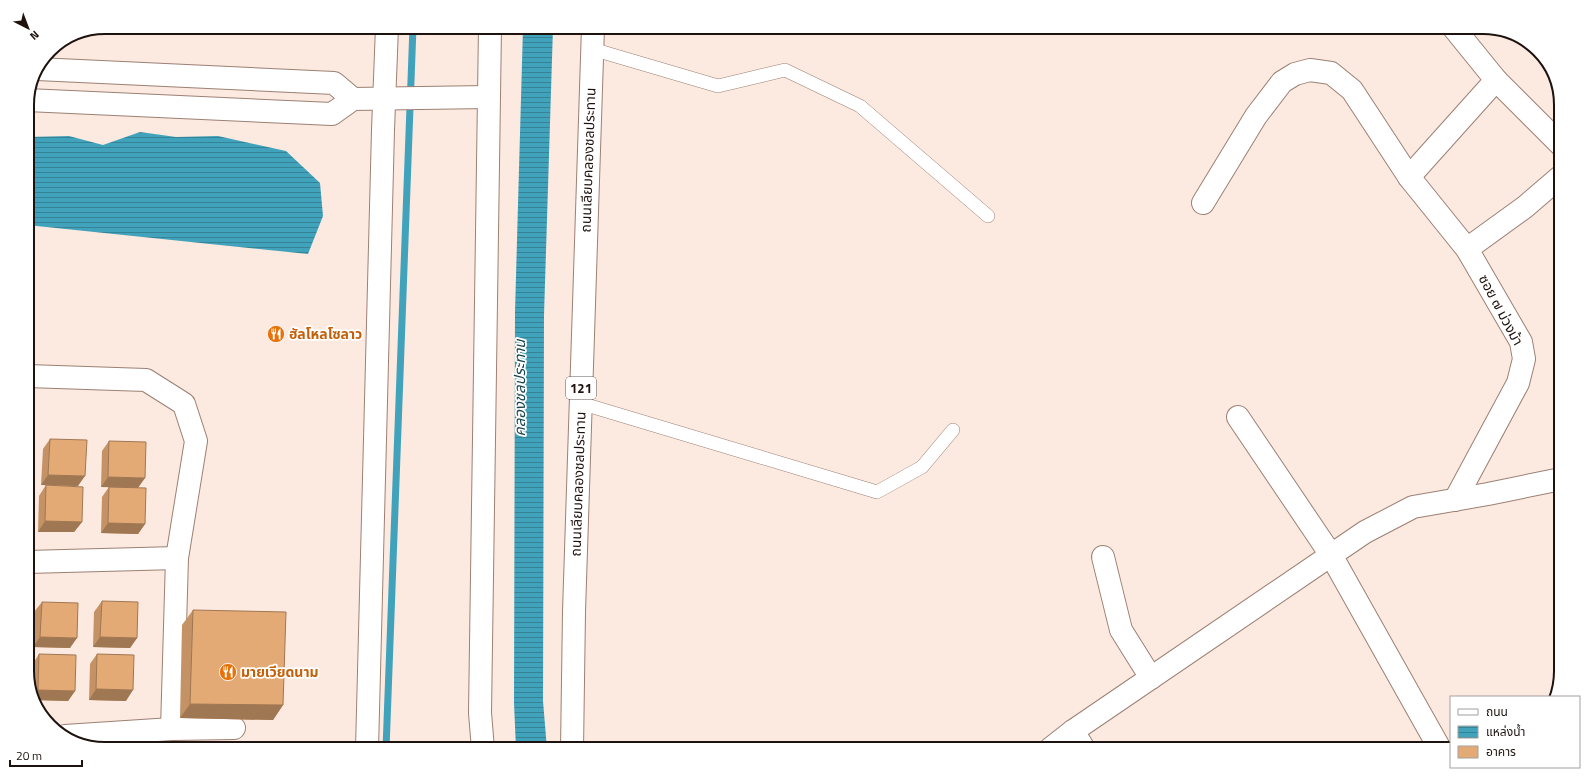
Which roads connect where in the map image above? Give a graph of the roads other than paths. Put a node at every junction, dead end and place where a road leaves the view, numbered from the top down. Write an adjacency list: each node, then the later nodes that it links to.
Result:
1 (387, 34): 11 (street)
2 (489, 34): 9 (street)
3 (593, 34): 5 (street, ถนนเลียบคลองชลประทาน / 121)
4 (1459, 34): 8 (street)
5 (592, 48): 18 (lane); 21 (street, ถนนเลียบคลองชลประทาน / 121)
6 (43, 69): 7 (street)
7 (215, 77): 10 (street); 13 (street)
8 (1496, 80): 14 (street); 15 (street)
9 (482, 98): 11 (street); 36 (street)
10 (353, 99): 11 (street); 13 (street)
11 (389, 99): 35 (street)
12 (34, 100): 13 (street)
13 (214, 109)
14 (1554, 138)
15 (1409, 177): 17 (street, ซอย ๗ ม่วงม้า); 19 (street, ซอย ๗ ม่วงม้า)
16 (1554, 182): 19 (street)
17 (1204, 203)
18 (988, 216)
19 (1468, 249): 25 (street, ซอย ๗ ม่วงม้า)
20 (34, 376): 28 (street)
21 (580, 403): 23 (lane); 37 (street, ถนนเลียบคลองชลประทาน / 121)
22 (1238, 417): 26 (street)
23 (953, 430)
24 (1554, 480): 25 (street)
25 (1455, 500): 26 (street)
26 (1331, 555): 30 (street); 38 (street)
27 (1103, 557): 30 (street)
28 (178, 558): 29 (street); 32 (street)
29 (34, 562)
30 (1151, 678): 34 (street)
31 (234, 728): 32 (street)
32 (172, 729): 33 (street)
33 (74, 735)
34 (1079, 740)
35 (368, 742)
36 (482, 742)
37 (572, 742)
38 (1436, 742)

